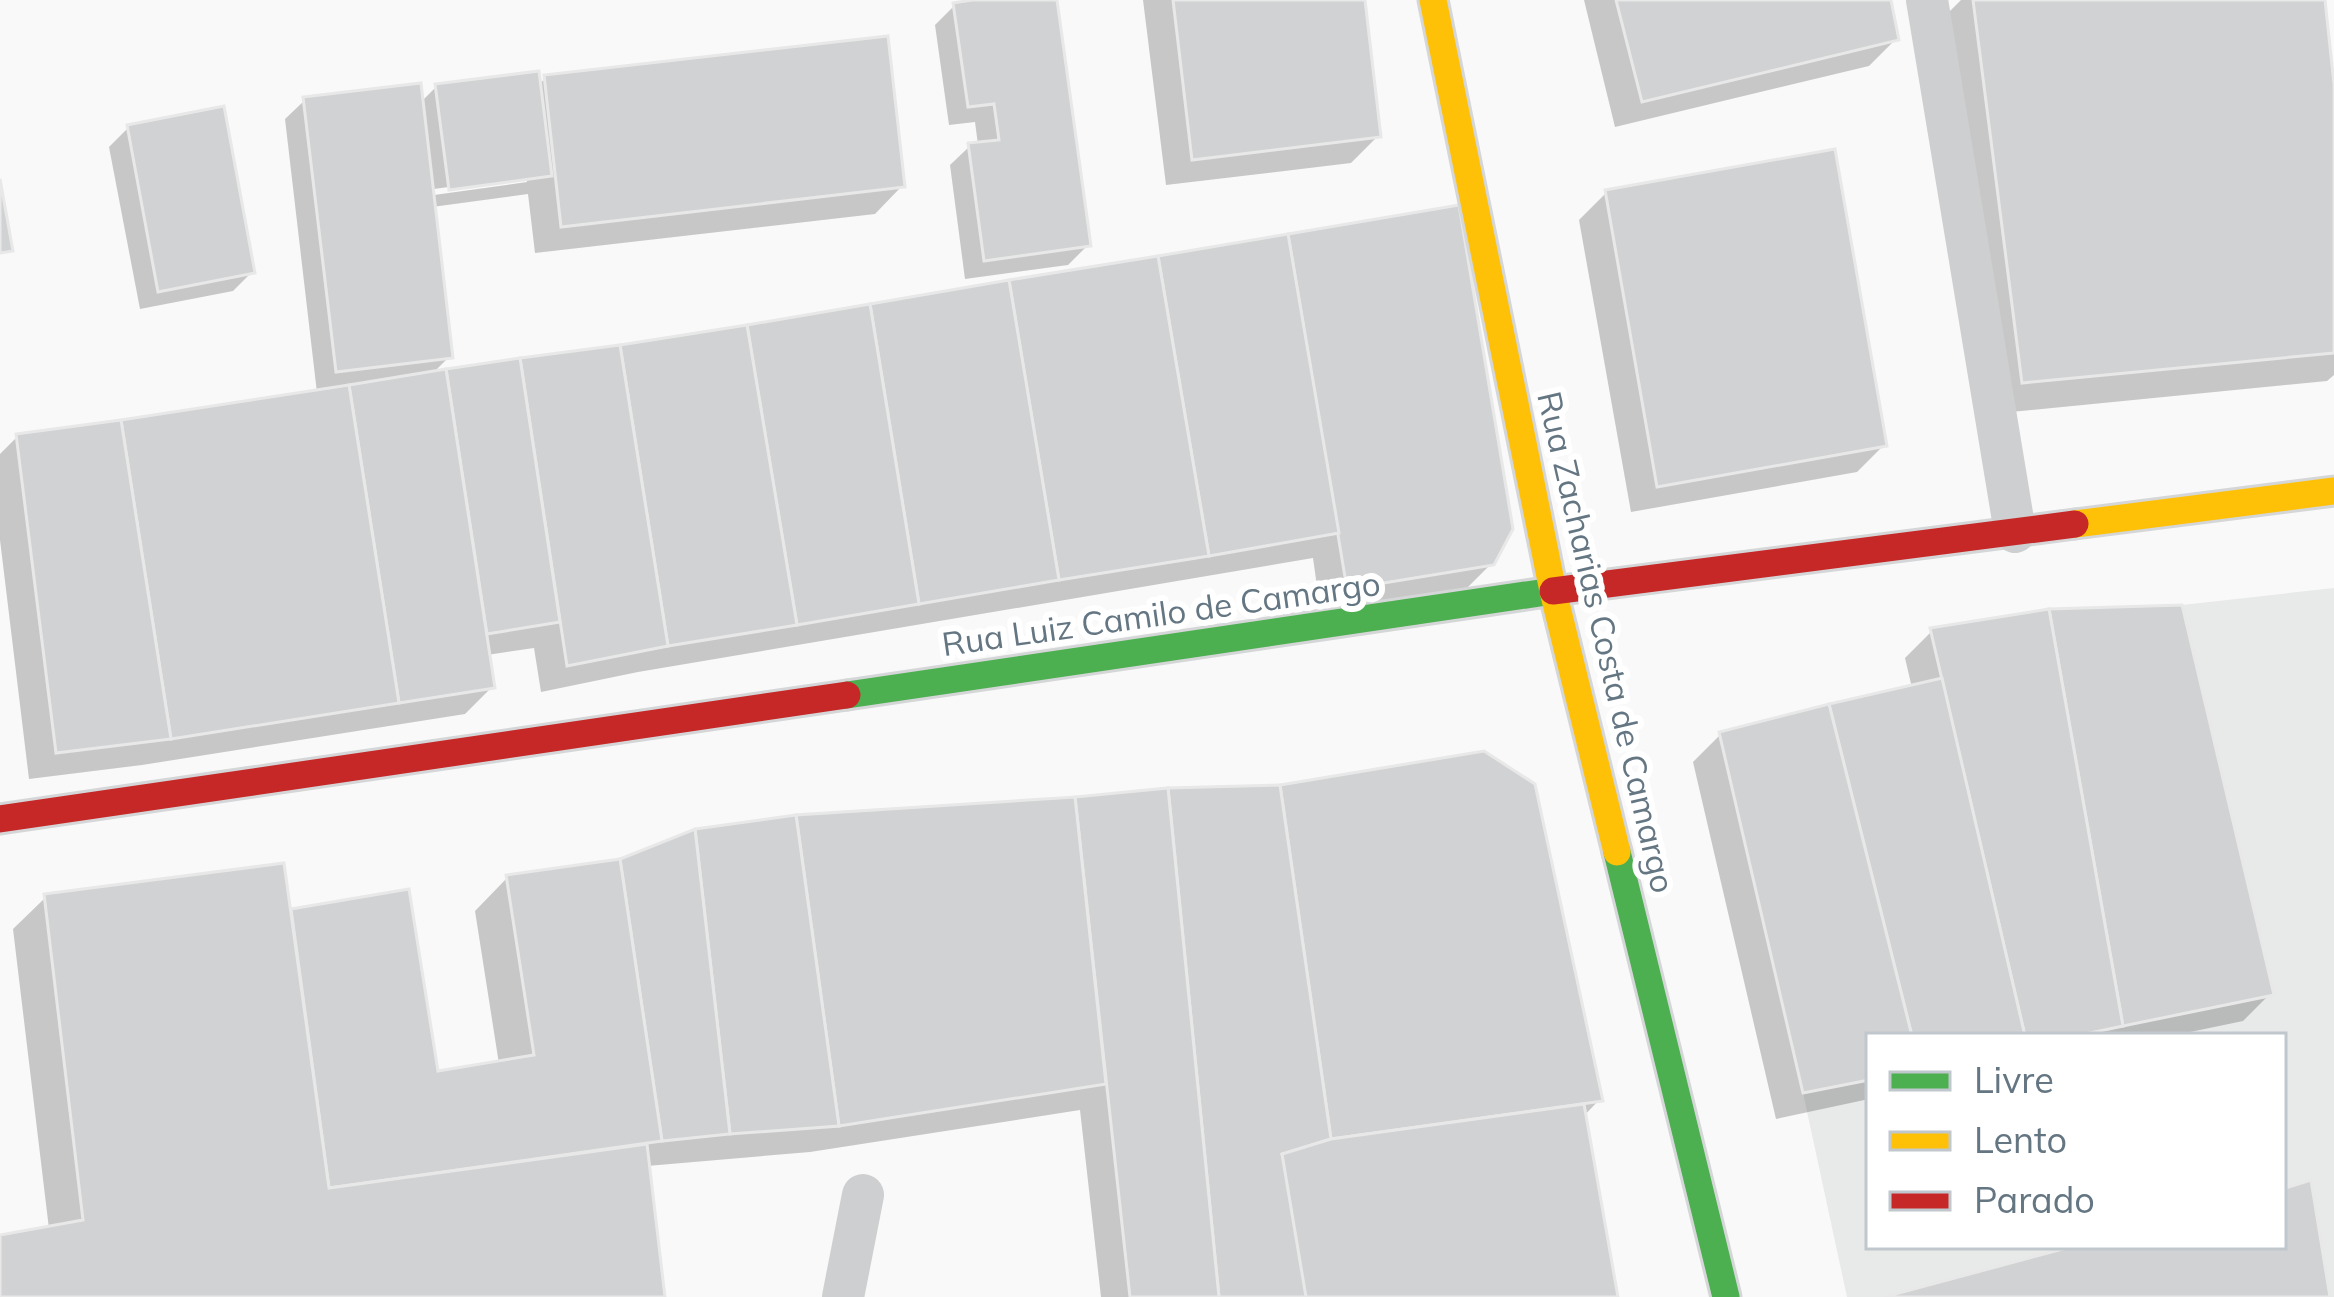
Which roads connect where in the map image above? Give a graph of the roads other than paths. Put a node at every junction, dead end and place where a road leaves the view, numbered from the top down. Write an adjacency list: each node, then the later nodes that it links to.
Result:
1 (1433, 0): 5 (main road, Rua Zacharias Costa de Camargo)
2 (1927, 0): 4 (lane)
3 (2334, 491): 4 (main road, Rua Luiz Camilo de Camargo)
4 (2015, 532): 5 (main road, Rua Luiz Camilo de Camargo)
5 (1553, 592): 6 (main road, Rua Luiz Camilo de Camargo); 9 (main road, Rua Zacharias Costa de Camargo)
6 (0, 819)
7 (863, 1195): 8 (lane)
8 (843, 1297)
9 (1726, 1297)

